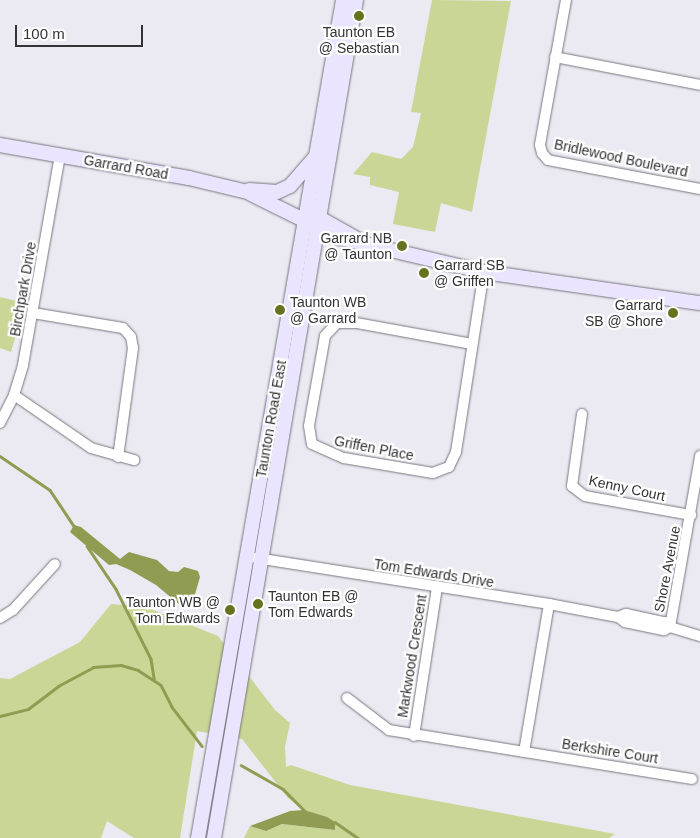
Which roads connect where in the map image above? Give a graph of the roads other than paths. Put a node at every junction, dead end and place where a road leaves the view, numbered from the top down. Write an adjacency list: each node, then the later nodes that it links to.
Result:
1 (343, 0): 8 (main road, Taunton Road East)
2 (356, 0): 11 (main road, Taunton Road East)
3 (566, 0): 4 (street, Bridlewood Boulevard)
4 (555, 57): 5 (street); 10 (street, Bridlewood Boulevard)
5 (700, 85)
6 (0, 145): 7 (main road, Garrard Road)
7 (60, 155): 9 (main road, Garrard Road); 17 (street, Birchpark Drive)
8 (315, 157): 9 (main road); 11 (main road, Taunton Road East)
9 (236, 189): 11 (main road, Garrard Road)
10 (700, 189)
11 (312, 219): 12 (main road, Garrard Road); 13 (main road, Garrard Road); 14 (main road, Taunton Road East); 26 (main road, Taunton Road East)
12 (340, 238): 13 (main road, Garrard Road); 14 (main road)
13 (360, 240): 15 (main road, Garrard Road)
14 (311, 272): 26 (main road, Taunton Road East)
15 (484, 272): 16 (main road, Garrard Road); 18 (street, Griffen Place)
16 (700, 303)
17 (33, 314): 19 (street, Birchpark Drive); 23 (street)
18 (472, 344): 18 (street, Griffen Place)
19 (14, 395): 21 (street, Birchpark Drive); 23 (street)
20 (582, 414): 25 (street, Kenny Court)
21 (0, 424)
22 (700, 456): 25 (street, Shore Avenue)
23 (118, 457): 24 (street)
24 (134, 460)
25 (691, 515): 31 (street, Shore Avenue)
26 (252, 557): 28 (street, Tom Edwards Drive); 37 (main road, Taunton Road East); 38 (main road, Taunton Road East)
27 (55, 564): 30 (street)
28 (437, 588): 29 (street, Tom Edwards Drive); 34 (street, Markwood Crescent)
29 (549, 604): 31 (street, Tom Edwards Drive); 35 (street)
30 (0, 618)
31 (670, 627): 32 (street, Tom Edwards Drive)
32 (700, 636)
33 (347, 698): 34 (street)
34 (414, 736): 35 (street, Markwood Crescent)
35 (524, 752): 36 (street, Berkshire Court)
36 (692, 778)
37 (198, 838)
38 (214, 838)

